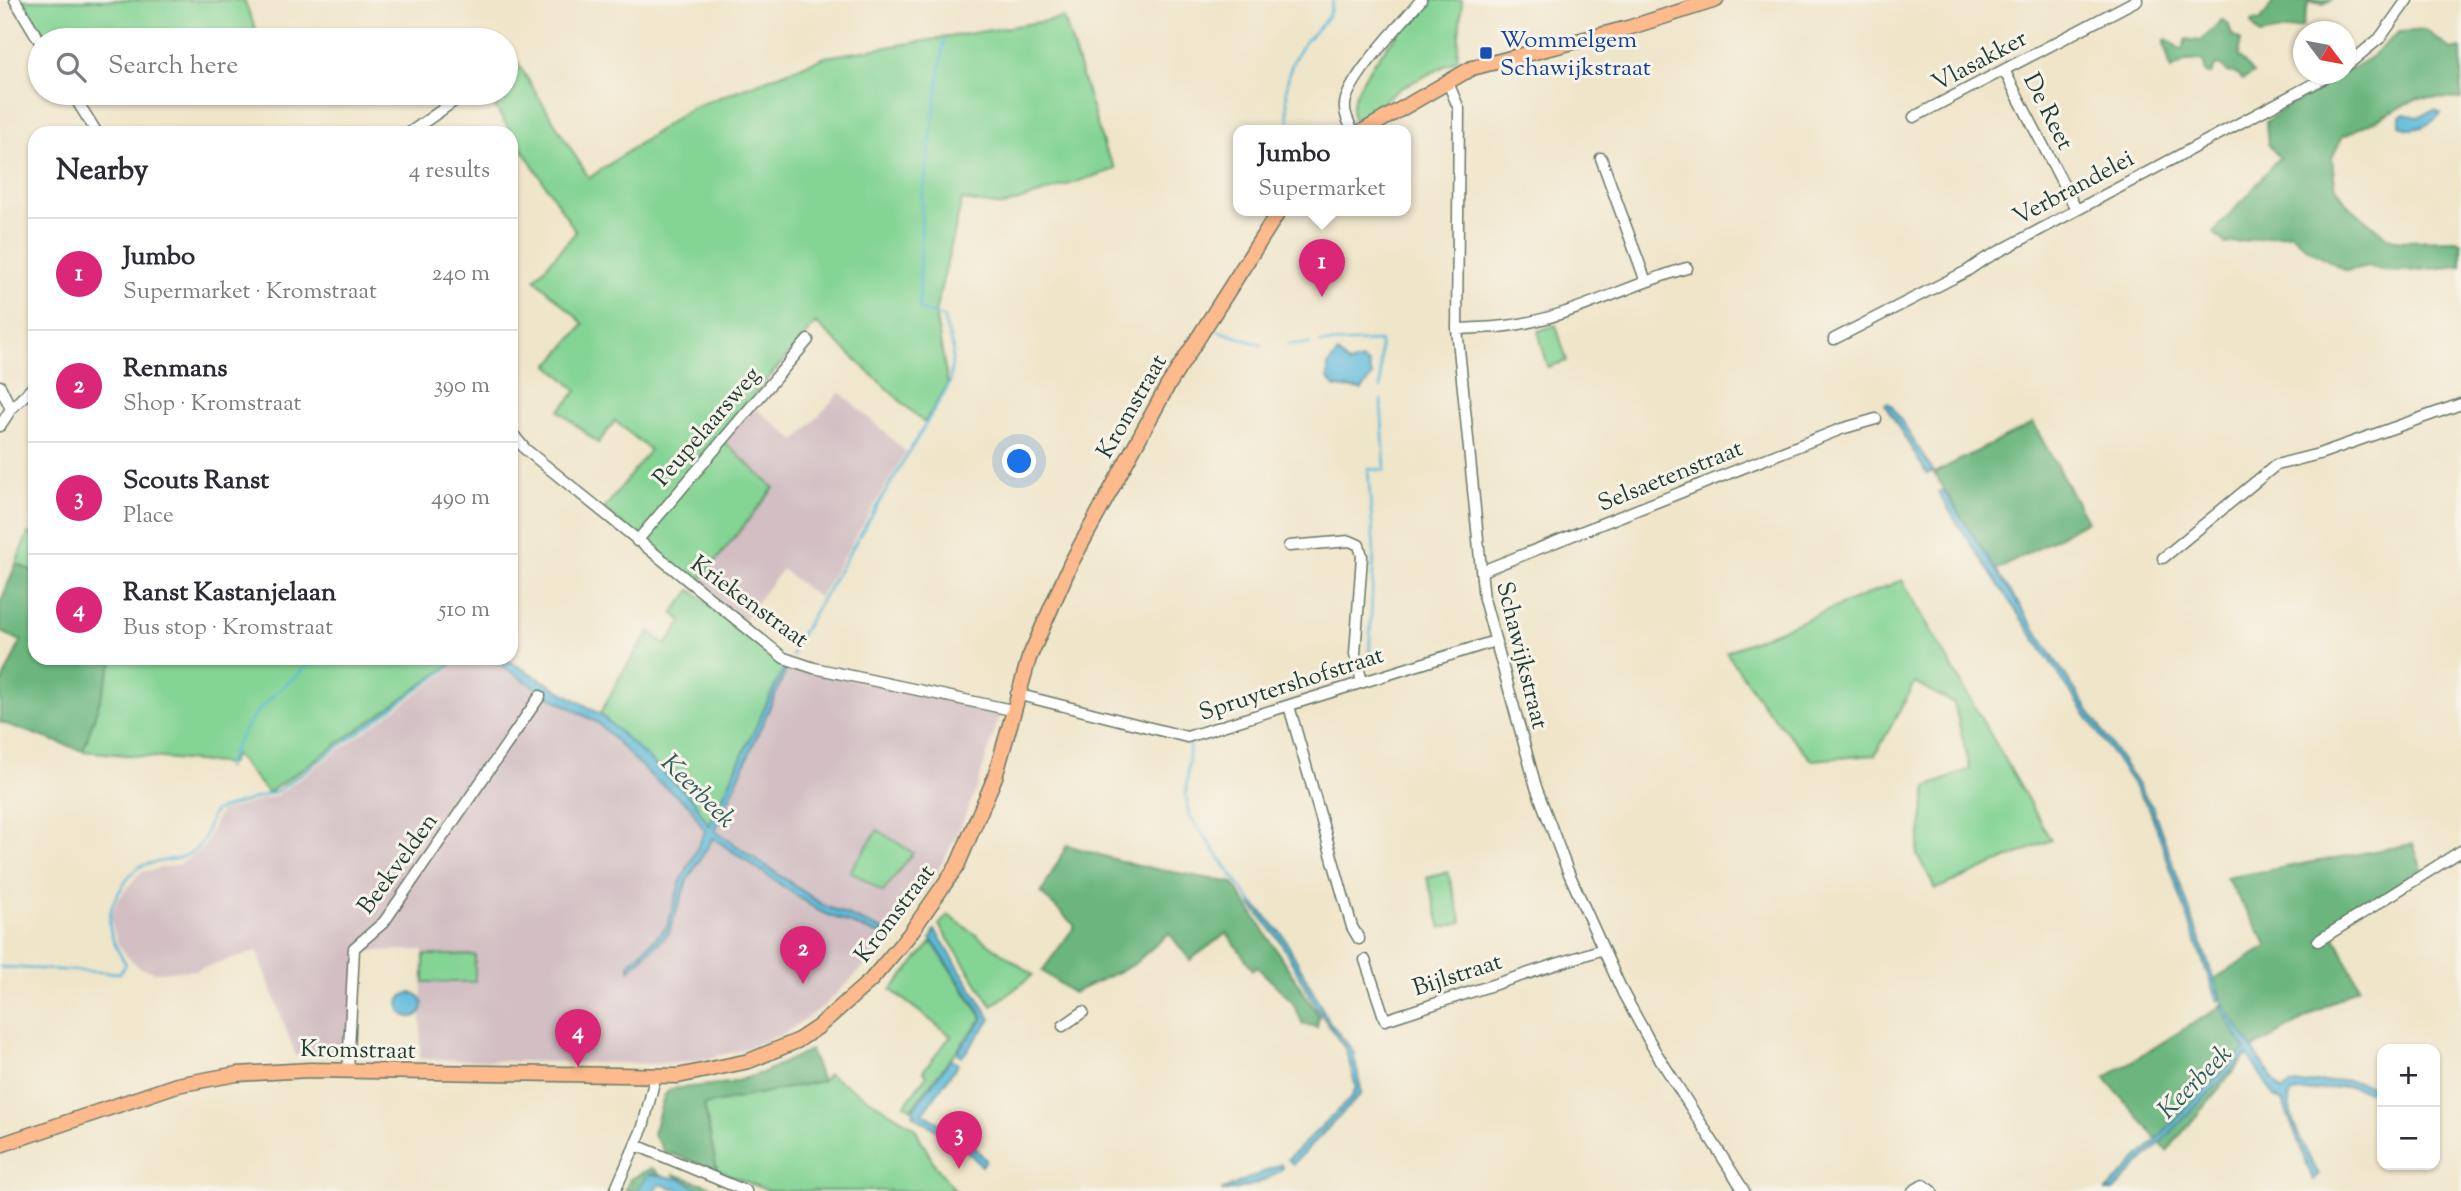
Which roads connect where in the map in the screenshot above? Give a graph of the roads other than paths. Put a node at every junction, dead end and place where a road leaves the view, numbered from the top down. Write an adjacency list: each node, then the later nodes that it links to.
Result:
1 (15, 0): 6 (street)
2 (1421, 0): 14 (street)
3 (1716, 0): 9 (main road)
4 (2137, 0): 8 (street, Vlasakker)
5 (2407, 0): 7 (street)
6 (32, 28)
7 (2356, 58)
8 (2004, 70): 13 (street, Vlasakker); 19 (street, De Reet)
9 (1447, 80): 15 (main road); 23 (street, Schawijkstraat)
10 (2313, 84): 19 (street, Verbrandelei)
11 (80, 105): 16 (street)
12 (449, 105): 17 (street)
13 (1914, 117)
14 (1351, 125)
15 (1373, 125)
16 (93, 126)
17 (419, 126)
18 (1601, 158): 22 (street)
19 (2076, 209): 24 (street, Verbrandelei)
20 (1276, 216): 39 (main road, Kromstraat)
21 (1687, 268): 22 (street)
22 (1645, 279): 23 (street)
23 (1457, 329): 36 (street, Schawijkstraat)
24 (1834, 339)
25 (808, 340): 33 (street, Peupelaarsweg)
26 (0, 386): 29 (street)
27 (28, 392): 29 (street)
28 (2461, 404): 35 (street)
29 (11, 409): 31 (street)
30 (1876, 419): 36 (street, Selsaetenstraat)
31 (0, 426)
32 (518, 440): 33 (street, Kriekenstraat)
33 (637, 541): 42 (street, Kriekenstraat)
34 (1289, 546): 38 (street)
35 (2163, 558)
36 (1482, 571): 37 (street, Schawijkstraat)
37 (1495, 641): 38 (street, Spruytershofstraat); 46 (street, Schawijkstraat)
38 (1362, 682): 41 (street, Spruytershofstraat)
39 (1016, 694): 41 (street, Spruytershofstraat); 42 (main road, Kromstraat)
40 (540, 696): 50 (street, Beekvelden)
41 (1289, 706): 44 (street)
42 (1012, 710): 51 (main road, Kromstraat)
43 (2461, 850): 45 (street)
44 (1359, 939)
45 (2318, 942)
46 (1603, 949): 47 (street, Bijlstraat); 56 (street, Schawijkstraat)
47 (1366, 960)
48 (1083, 1012): 49 (street)
49 (1063, 1026)
50 (348, 1071): 51 (main road, Kromstraat); 52 (main road, Kromstraat)
51 (655, 1078): 53 (street)
52 (0, 1145)
53 (636, 1145): 54 (street); 55 (street)
54 (615, 1191)
55 (746, 1191)
56 (1744, 1191)
57 (1913, 1191): 58 (street)
58 (1932, 1191)

